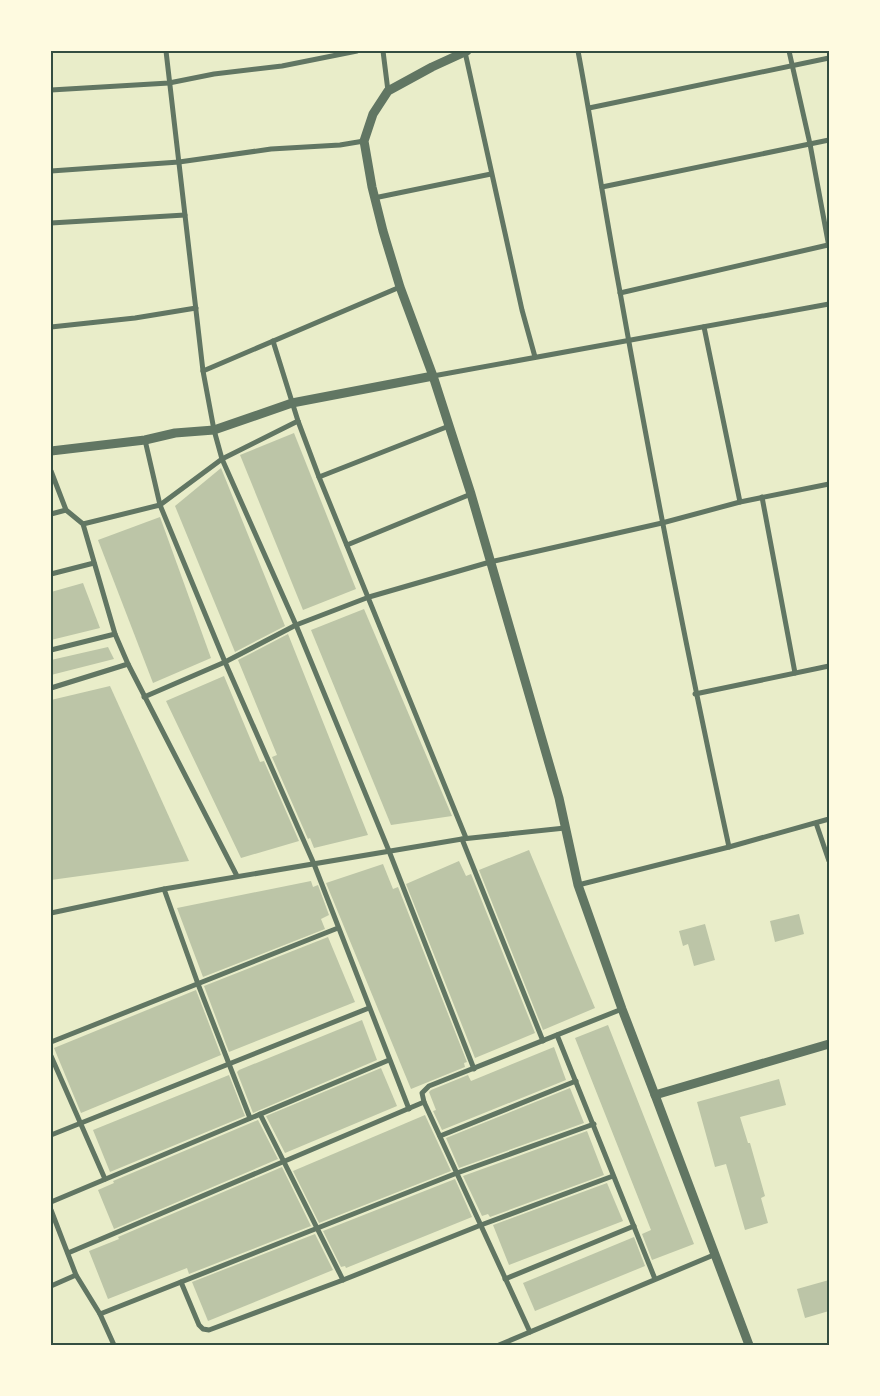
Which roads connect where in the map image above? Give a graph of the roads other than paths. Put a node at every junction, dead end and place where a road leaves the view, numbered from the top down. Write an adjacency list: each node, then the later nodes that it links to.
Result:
1 (166, 51): 9 (street)
2 (357, 51): 9 (street)
3 (384, 51): 11 (street)
4 (578, 51): 12 (street)
5 (789, 51): 8 (street)
6 (466, 52): 11 (street); 18 (street)
7 (829, 58): 8 (street)
8 (792, 65): 12 (street); 15 (street)
9 (169, 83): 10 (street); 16 (street)
10 (51, 90)
11 (388, 91): 14 (street)
12 (589, 108): 19 (street)
13 (829, 140): 15 (street)
14 (364, 141): 16 (street); 20 (street)
15 (810, 144): 19 (street); 23 (street)
16 (179, 162): 17 (street); 21 (street)
17 (51, 171)
18 (491, 174): 20 (street); 32 (street)
19 (602, 187): 25 (street)
20 (374, 198): 24 (street)
21 (185, 215): 22 (street); 27 (street)
22 (51, 223)
23 (828, 246): 25 (street)
24 (400, 287): 31 (street); 34 (street)
25 (620, 293): 30 (street)
26 (829, 304): 28 (street)
27 (196, 308): 29 (street); 33 (street)
28 (704, 326): 30 (street); 47 (street)
29 (51, 327)
30 (629, 340): 32 (street); 51 (street)
31 (273, 341): 33 (street); 35 (street)
32 (535, 358): 34 (street)
33 (203, 370): 38 (street)
34 (433, 376): 35 (street); 37 (street)
35 (292, 403): 36 (street); 38 (street)
36 (298, 421): 41 (street); 43 (street)
37 (449, 426): 43 (street); 45 (street)
38 (214, 430): 39 (street); 41 (street)
39 (145, 440): 40 (street); 48 (street)
40 (51, 451)
41 (222, 459): 48 (street); 58 (street)
42 (51, 471): 49 (street)
43 (319, 477): 53 (street)
44 (829, 484): 46 (street)
45 (471, 494): 53 (street); 55 (street)
46 (762, 497): 47 (street); 64 (street)
47 (740, 502): 51 (street)
48 (160, 505): 52 (street); 61 (street)
49 (66, 510): 50 (street); 52 (street)
50 (51, 514)
51 (662, 523): 55 (street); 66 (street)
52 (83, 524): 54 (street)
53 (347, 546): 57 (street)
54 (94, 562): 56 (street); 59 (street)
55 (490, 562): 57 (street); 70 (street)
56 (51, 574)
57 (368, 597): 58 (street); 71 (street)
58 (296, 624): 61 (street); 73 (street)
59 (115, 634): 60 (street); 62 (street)
60 (51, 650)
61 (225, 662): 67 (street); 75 (street)
62 (128, 664): 65 (street); 67 (street)
63 (829, 666): 64 (street)
64 (795, 673): 66 (street)
65 (51, 688)
66 (695, 694): 72 (street)
67 (144, 697): 76 (street)
68 (829, 819): 69 (street)
69 (816, 822): 72 (street); 74 (street)
70 (565, 828): 71 (street); 77 (street)
71 (464, 839): 73 (street); 85 (street)
72 (729, 847): 77 (street)
73 (389, 851): 75 (street); 91 (street)
74 (829, 861)
75 (314, 864): 76 (street); 80 (street)
76 (236, 876): 78 (street)
77 (578, 885): 83 (street)
78 (164, 889): 79 (street); 81 (street)
79 (51, 913)
80 (338, 928): 81 (street); 82 (street)
81 (198, 984): 86 (street); 90 (street)
82 (369, 1008): 89 (street); 90 (street)
83 (622, 1009): 84 (street); 93 (street)
84 (557, 1035): 85 (street); 92 (street)
85 (543, 1041): 91 (street)
86 (51, 1042)
87 (829, 1044): 93 (street)
88 (51, 1056): 98 (street)
89 (389, 1060): 95 (street); 96 (street)
90 (228, 1064): 97 (street); 98 (street)
91 (474, 1069): 94 (street)
92 (576, 1081): 99 (street); 101 (street)
93 (655, 1095): 112 (street)
94 (424, 1102): 95 (street); 101 (street)
95 (408, 1109): 102 (street)
96 (260, 1114): 97 (street); 102 (street)
97 (250, 1118): 105 (street)
98 (81, 1123): 100 (street); 105 (street)
99 (594, 1124): 103 (street); 104 (street)
100 (51, 1135)
101 (440, 1136): 103 (street)
102 (284, 1162): 110 (street); 111 (street)
103 (457, 1173): 108 (street); 110 (street)
104 (614, 1176): 108 (street); 109 (street)
105 (105, 1179): 106 (street)
106 (51, 1202)
107 (51, 1210): 111 (street)
108 (481, 1225): 114 (street); 115 (street)
109 (634, 1226): 114 (street); 116 (street)
110 (317, 1230): 115 (street); 117 (street)
111 (68, 1253): 113 (street)
112 (716, 1254): 116 (street); 123 (street)
113 (76, 1275): 118 (street); 119 (street)
114 (505, 1279): 120 (street)
115 (343, 1280): 117 (street)
116 (655, 1280): 120 (street)
117 (181, 1282): 119 (street)
118 (51, 1286)
119 (100, 1314): 121 (street)
120 (530, 1332): 122 (street)
121 (114, 1345)
122 (499, 1345)
123 (749, 1345)

